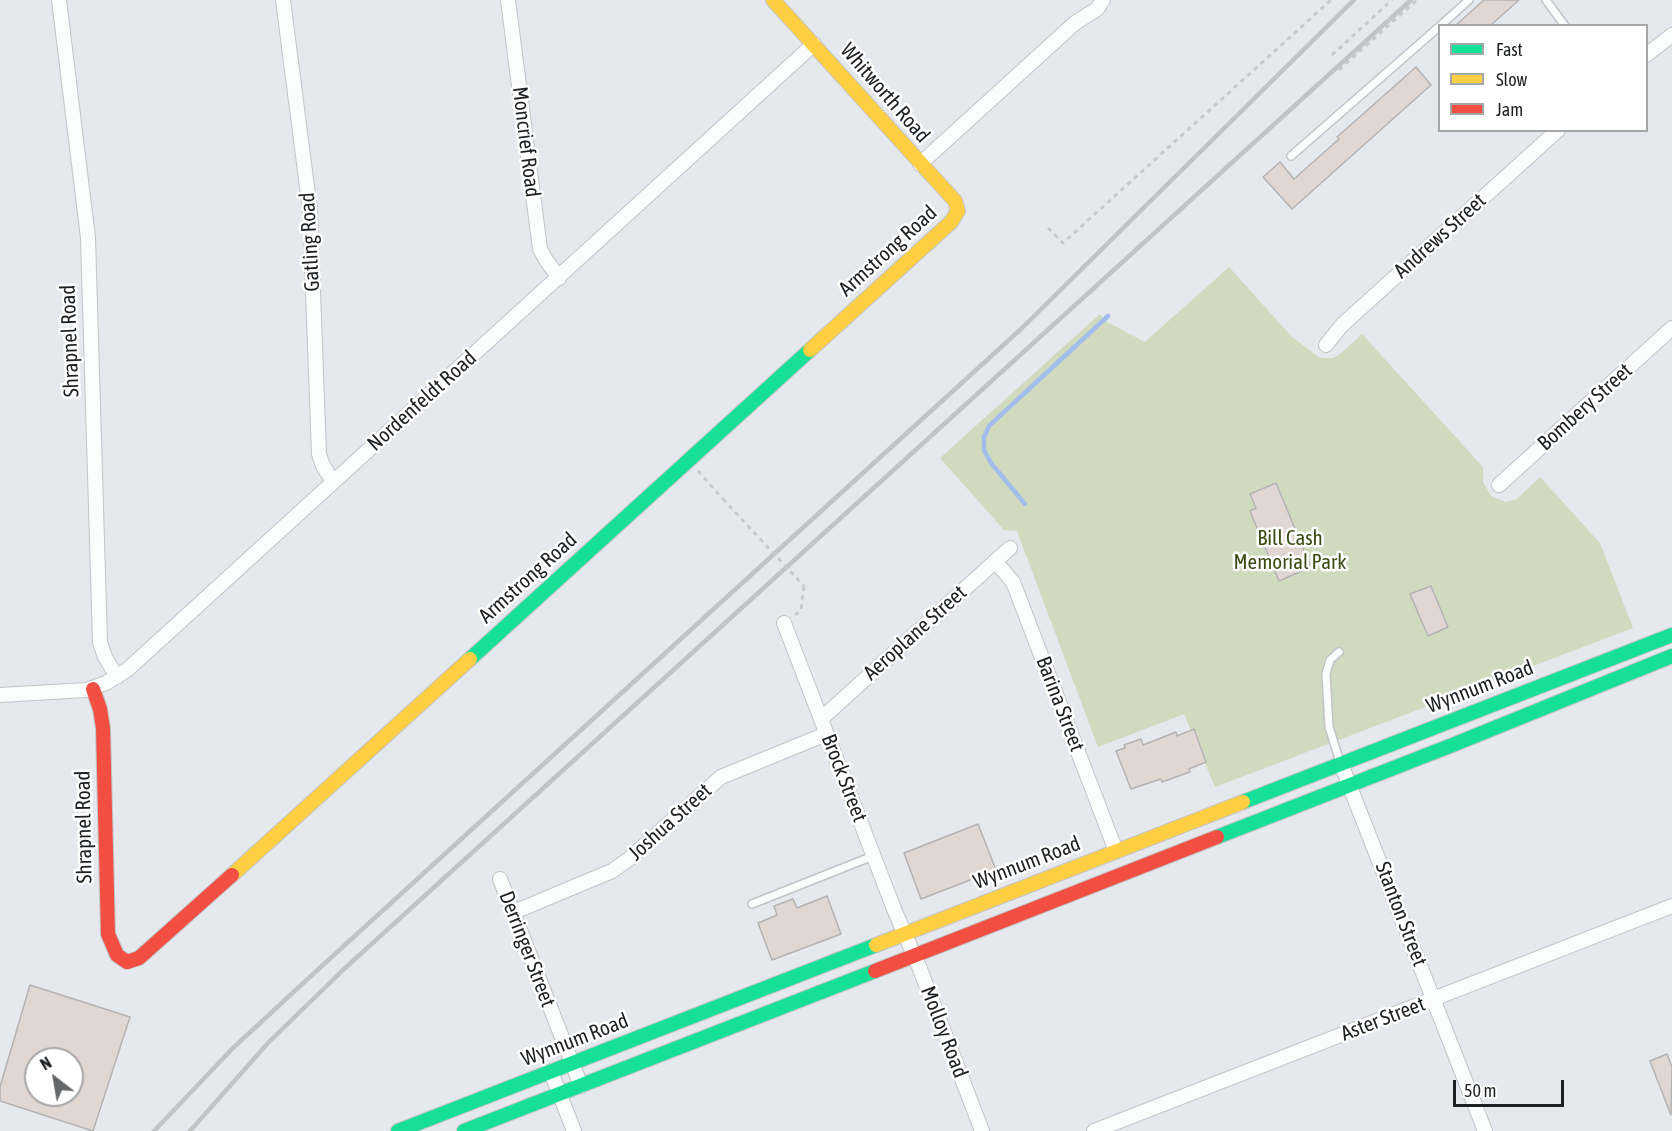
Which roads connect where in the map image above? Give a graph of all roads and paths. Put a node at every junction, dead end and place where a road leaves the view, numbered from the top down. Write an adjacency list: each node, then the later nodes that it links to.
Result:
1 (59, 0): 36 (street, Shrapnel Road)
2 (283, 0): 28 (street, Gatling Road)
3 (508, 0): 24 (street, Moncrief Road)
4 (773, 0): 15 (main road, Whitworth Road)
5 (1103, 0): 21 (street)
6 (1331, 0): 23 (path)
7 (1392, 0): 17 (path)
8 (1417, 0): 18 (path)
9 (1469, 0): 11 (lane)
10 (1546, 0): 12 (lane)
11 (1442, 24)
12 (1564, 24)
13 (1438, 28): 20 (lane)
14 (1672, 35): 16 (street)
15 (814, 44): 21 (main road, Whitworth Road); 24 (street, Nordenfeldt Road)
16 (1648, 54)
17 (1332, 55)
18 (1339, 70)
19 (1556, 132): 26 (street, Andrews Street)
20 (1291, 156)
21 (920, 164): 22 (main road, Whitworth Road)
22 (956, 217): 27 (main road, Armstrong Road)
23 (1048, 228)
24 (559, 278): 28 (street, Nordenfeldt Road)
25 (1672, 328): 29 (street, Bombery Street)
26 (1326, 345)
27 (689, 460): 32 (path, bridge); 51 (main road, Armstrong Road)
28 (333, 481): 36 (street, Nordenfeldt Road)
29 (1499, 485)
30 (1010, 548): 31 (street, Aeroplane Street)
31 (995, 561): 39 (street, Aeroplane Street); 43 (street, Barina Street)
32 (784, 623): 39 (street, Brock Street)
33 (1672, 635): 41 (main road, Wynnum Road)
34 (1339, 652): 41 (lane)
35 (1672, 656): 42 (main road, Wynnum Road)
36 (117, 677): 37 (street, Nordenfeldt Road)
37 (93, 689): 38 (street, Nordenfeldt Road); 51 (main road, Shrapnel Road)
38 (0, 694)
39 (821, 719): 40 (street, Brock Street)
40 (826, 734): 44 (street, Brock Street); 48 (street, Joshua Street)
41 (1341, 764): 42 (street, Stanton Street); 43 (main road, Wynnum Road)
42 (1350, 785): 50 (main road, Wynnum Road); 52 (street, Stanton Street)
43 (1116, 851): 49 (main road, Wynnum Road)
44 (873, 856): 46 (lane); 49 (street, Brock Street)
45 (500, 879): 48 (street, Derringer Street)
46 (752, 904)
47 (1672, 906): 52 (street, Aster Street)
48 (514, 912): 53 (street, Derringer Street)
49 (904, 934): 50 (street, Molloy Road); 53 (main road, Wynnum Road)
50 (915, 956): 55 (main road, Wynnum Road); 60 (street, Molloy Road)
51 (124, 961)
52 (1434, 999): 61 (street, Aster Street); 62 (street, Stanton Street)
53 (572, 1064): 54 (main road, Wynnum Road); 55 (street, Derringer Street)
54 (551, 1072): 56 (street); 57 (main road, Wynnum Road)
55 (581, 1086): 56 (main road, Wynnum Road)
56 (560, 1094): 58 (main road, Wynnum Road); 59 (street)
57 (398, 1131)
58 (464, 1131)
59 (574, 1131)
60 (982, 1131)
61 (1094, 1131)
62 (1485, 1131)

